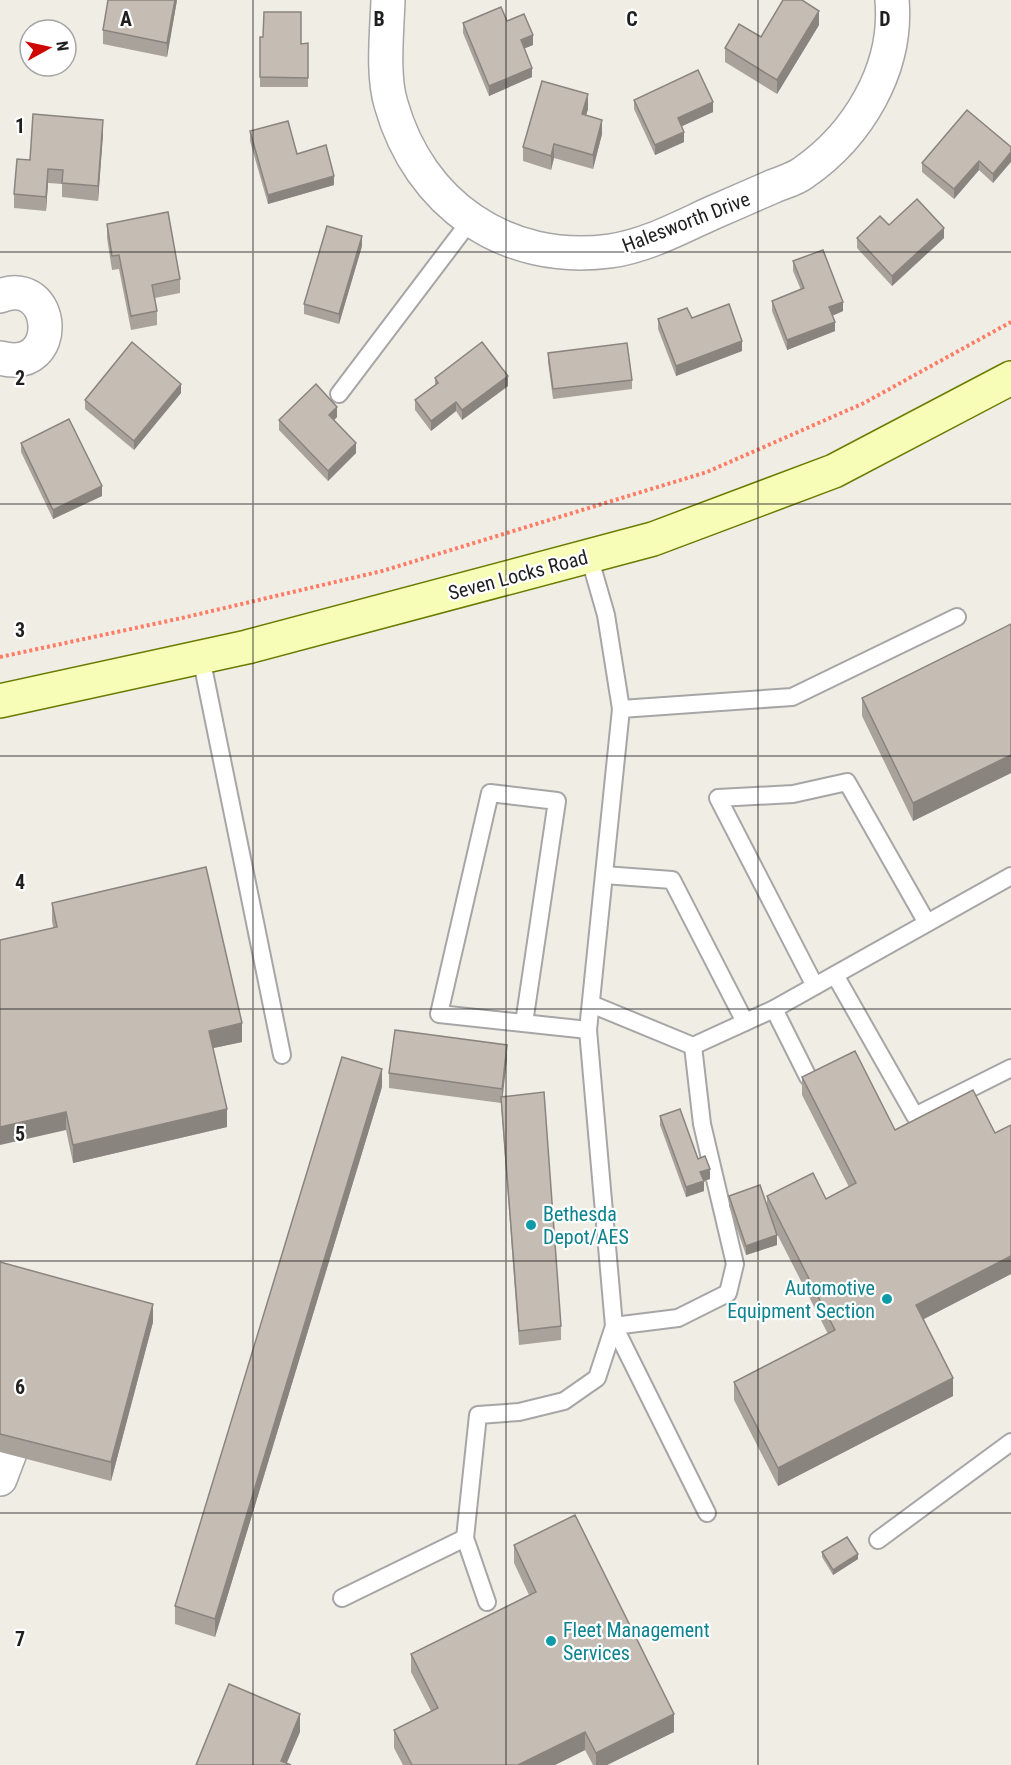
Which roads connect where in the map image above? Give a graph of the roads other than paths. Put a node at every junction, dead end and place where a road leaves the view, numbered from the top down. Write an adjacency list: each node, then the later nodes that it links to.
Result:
1 (388, 0): 3 (street, Halesworth Drive)
2 (892, 0): 3 (street, Halesworth Drive)
3 (470, 221): 8 (lane)
4 (0, 296): 5 (street)
5 (0, 358)
6 (1011, 378): 9 (main road, Seven Locks Road)
7 (1011, 386): 9 (main road)
8 (339, 394)
9 (975, 397): 10 (main road, Seven Locks Road)
10 (589, 556): 12 (main road, Seven Locks Road); 14 (lane)
11 (957, 616): 14 (lane)
12 (201, 657): 13 (main road, Seven Locks Road); 26 (lane)
13 (0, 700)
14 (621, 709): 15 (lane)
15 (604, 875): 20 (lane); 22 (lane)
16 (1011, 876): 17 (lane)
17 (927, 923): 18 (lane); 19 (lane)
18 (835, 975): 19 (lane); 27 (lane)
19 (815, 986): 21 (lane)
20 (591, 1004): 24 (lane); 25 (lane)
21 (774, 1009): 22 (lane); 28 (lane)
22 (745, 1022): 25 (lane)
23 (524, 1023): 23 (lane); 24 (lane)
24 (588, 1030): 29 (lane)
25 (693, 1046): 29 (lane)
26 (282, 1055)
27 (1011, 1068)
28 (808, 1077)
29 (614, 1326): 33 (lane); 34 (lane)
30 (25, 1412): 32 (street)
31 (1011, 1442): 35 (lane)
32 (0, 1479)
33 (707, 1513)
34 (465, 1538): 36 (lane); 37 (lane)
35 (878, 1540)
36 (342, 1598)
37 (487, 1602)

